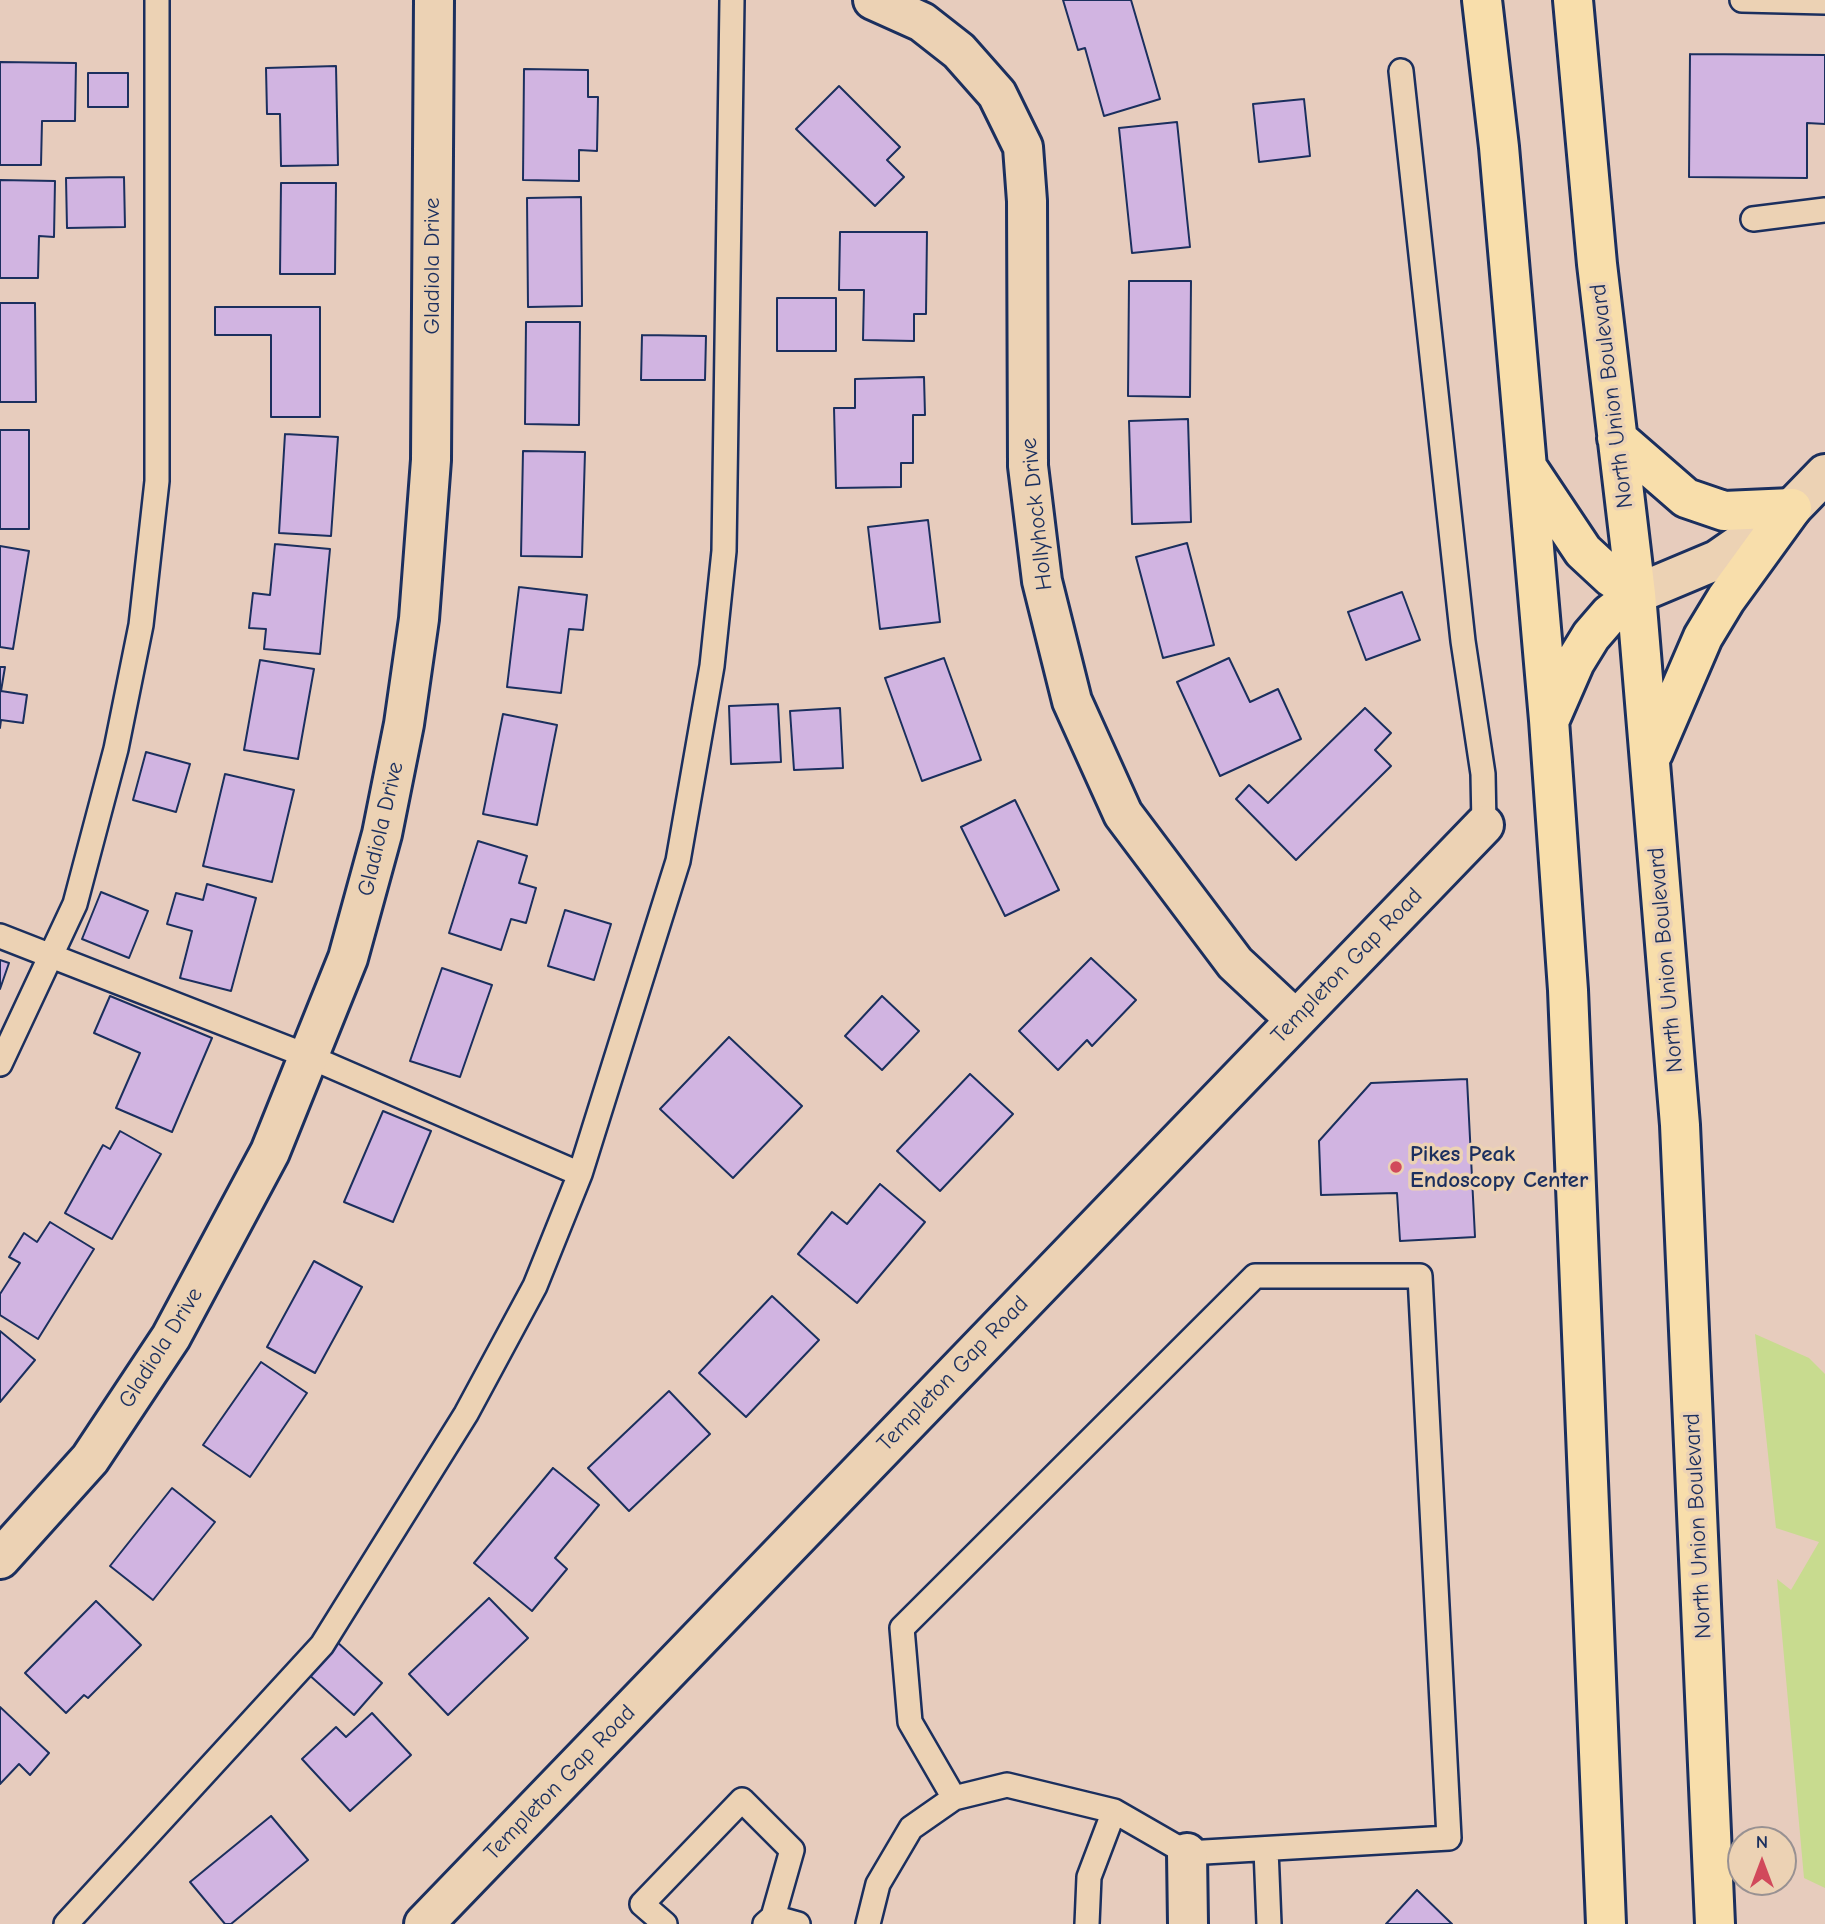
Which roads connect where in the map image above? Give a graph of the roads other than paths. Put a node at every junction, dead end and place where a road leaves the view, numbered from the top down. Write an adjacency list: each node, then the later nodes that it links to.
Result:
1 (157, 0): 21 (lane)
2 (434, 0): 23 (street, Gladiola Drive)
3 (732, 0): 25 (lane)
4 (873, 0): 22 (street, Hollyhock Drive)
5 (1482, 0): 13 (main road)
6 (1573, 0): 12 (main road, North Union Boulevard)
7 (1742, 0): 8 (lane)
8 (1825, 2)
9 (1401, 71): 19 (lane)
10 (1825, 210): 11 (lane)
11 (1754, 219)
12 (1617, 438): 15 (main road); 16 (main road, North Union Boulevard)
13 (1525, 465): 16 (main road); 17 (main road)
14 (1825, 474): 15 (street)
15 (1792, 508): 16 (street); 18 (main road)
16 (1636, 594): 17 (main road); 18 (main road, North Union Boulevard)
17 (1549, 720): 40 (main road)
18 (1649, 762): 41 (main road, North Union Boulevard)
19 (1484, 825): 22 (street, Templeton Gap Road)
20 (0, 936): 21 (lane)
21 (51, 956): 23 (lane); 24 (lane)
22 (1295, 1019): 33 (street, Templeton Gap Road)
23 (310, 1057): 25 (lane); 26 (street, Gladiola Drive)
24 (0, 1064)
25 (580, 1174): 32 (lane)
26 (0, 1559)
27 (954, 1798): 28 (lane); 29 (lane); 36 (lane)
28 (1114, 1811): 30 (lane); 37 (lane)
29 (1266, 1849): 30 (lane); 39 (lane)
30 (1187, 1853): 38 (street)
31 (769, 1921): 34 (lane); 35 (lane)
32 (66, 1924)
33 (424, 1924)
34 (664, 1924)
35 (798, 1924)
36 (868, 1924)
37 (1087, 1924)
38 (1188, 1924)
39 (1269, 1924)
40 (1606, 1924)
41 (1715, 1924)

